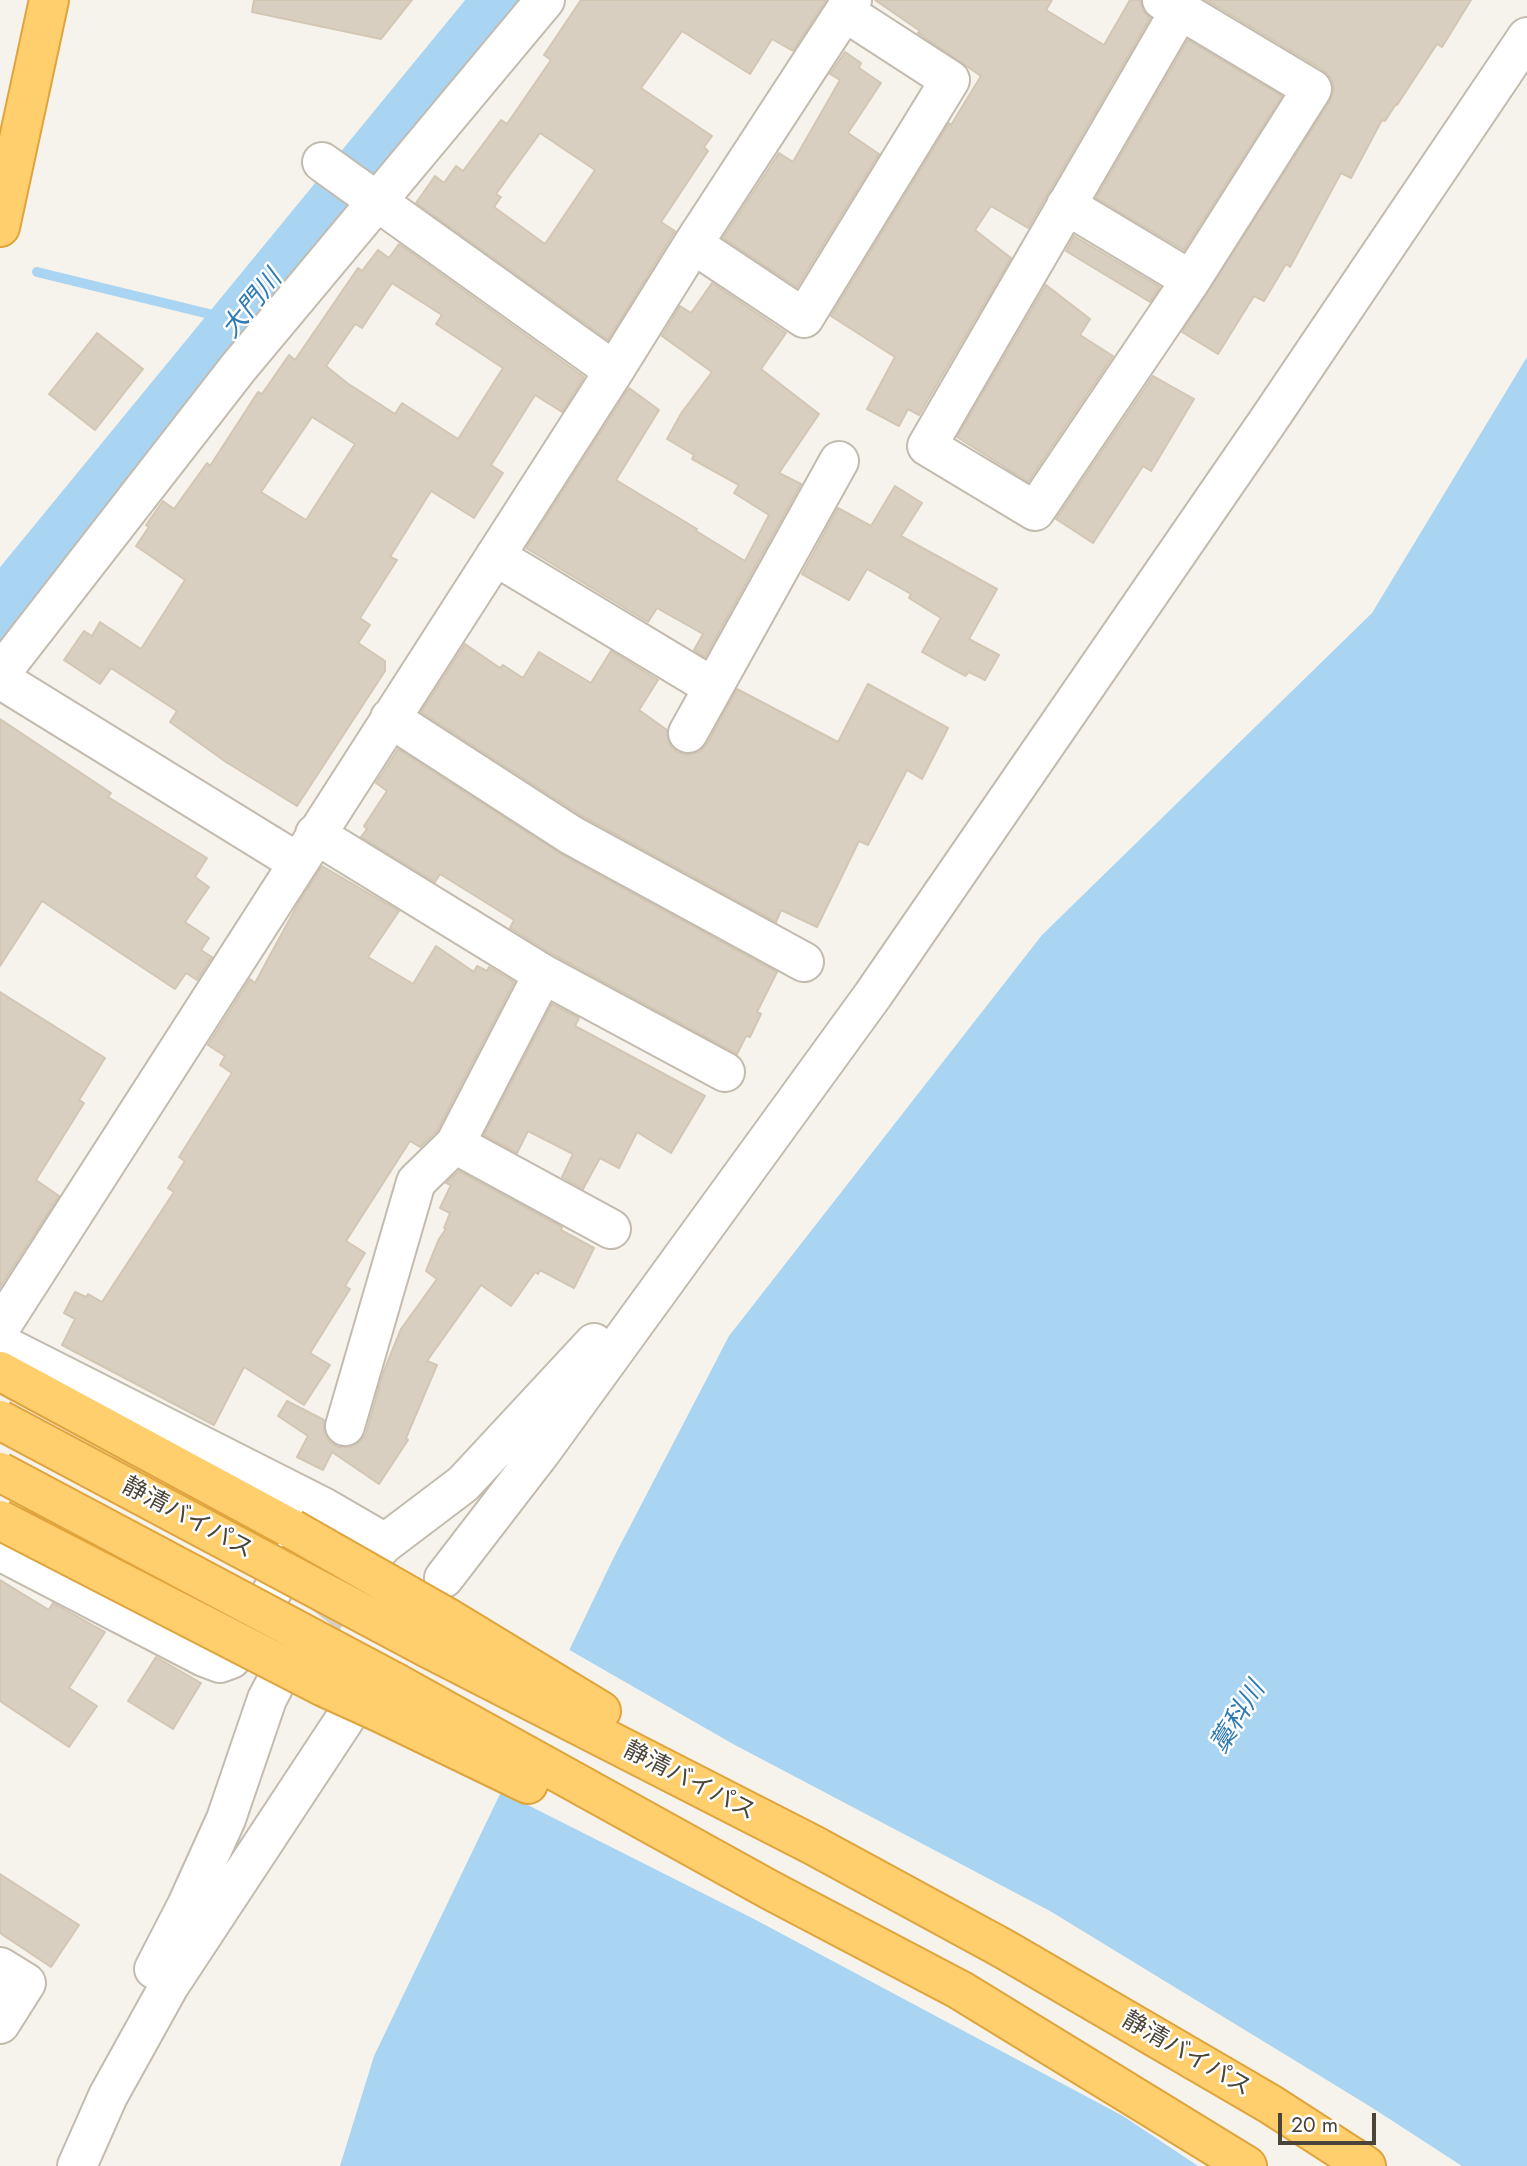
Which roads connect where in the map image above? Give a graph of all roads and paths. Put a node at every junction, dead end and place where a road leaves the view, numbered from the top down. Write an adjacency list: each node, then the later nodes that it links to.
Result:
1 (49, 0): 9 (highway)
2 (545, 0): 7 (street)
3 (1171, 5): 8 (street); 11 (street)
4 (849, 6): 10 (street); 10 (street)
5 (1527, 37): 25 (street)
6 (322, 162): 7 (street)
7 (377, 203): 12 (street); 15 (street)
8 (1066, 205): 11 (street); 11 (street)
9 (0, 227)
10 (693, 244): 12 (street)
11 (1192, 280)
12 (614, 371): 14 (street)
13 (839, 461): 16 (street)
14 (495, 556): 16 (street); 17 (street)
15 (0, 676): 19 (street)
16 (713, 687): 18 (street)
17 (390, 718): 19 (street); 20 (street)
18 (688, 733)
19 (306, 848): 21 (street); 26 (street)
20 (804, 962)
21 (543, 974): 22 (street); 23 (street)
22 (725, 1073)
23 (455, 1144): 24 (street); 30 (street)
24 (611, 1229)
25 (680, 1262): 32 (street); 35 (street)
26 (0, 1328)
27 (0, 1333): 32 (street)
28 (0, 1371): 38 (highway, bridge)
29 (0, 1420): 38 (highway, 静清バイパス, bridge)
30 (345, 1426)
31 (0, 1472): 39 (highway, 静清バイパス, bridge)
32 (323, 1507): 34 (street)
33 (0, 1520): 39 (highway, bridge)
34 (0, 1551)
35 (444, 1578)
36 (277, 1680): 42 (street)
37 (362, 1693): 42 (street)
38 (813, 1845): 45 (highway, 静清バイパス)
39 (771, 1890): 44 (highway, 静清バイパス)
40 (0, 1967): 41 (street)
41 (0, 2024)
42 (108, 2096): 43 (street)
43 (77, 2166)
44 (1247, 2166)
45 (1366, 2166)

